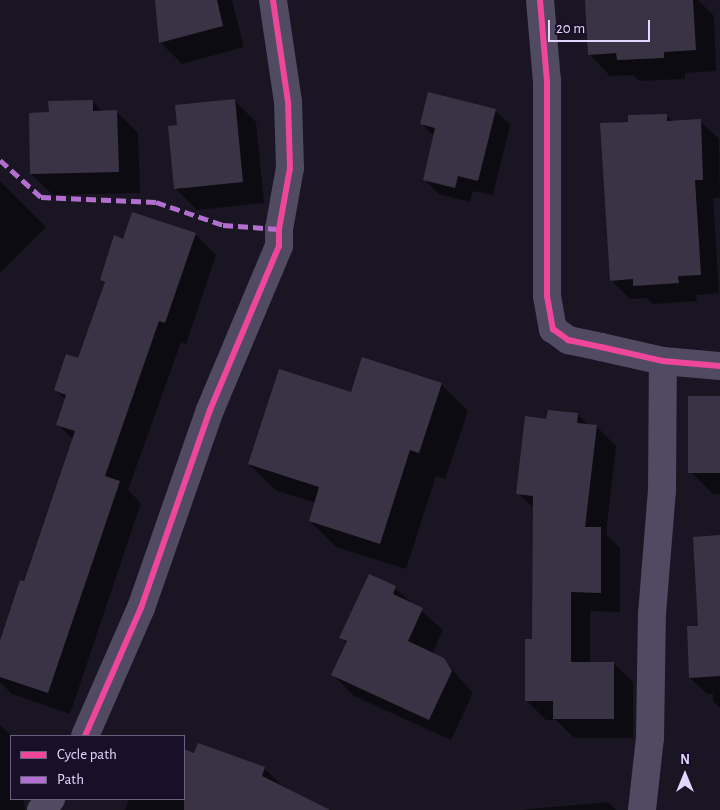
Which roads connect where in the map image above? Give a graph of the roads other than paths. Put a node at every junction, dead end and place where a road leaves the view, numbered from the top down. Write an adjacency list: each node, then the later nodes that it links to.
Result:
1 (273, 0): 5 (street)
2 (540, 0): 3 (street)
3 (663, 361): 4 (street); 8 (street)
4 (720, 366)
5 (85, 735)
6 (50, 800): 7 (street)
7 (42, 810)
8 (642, 810)

